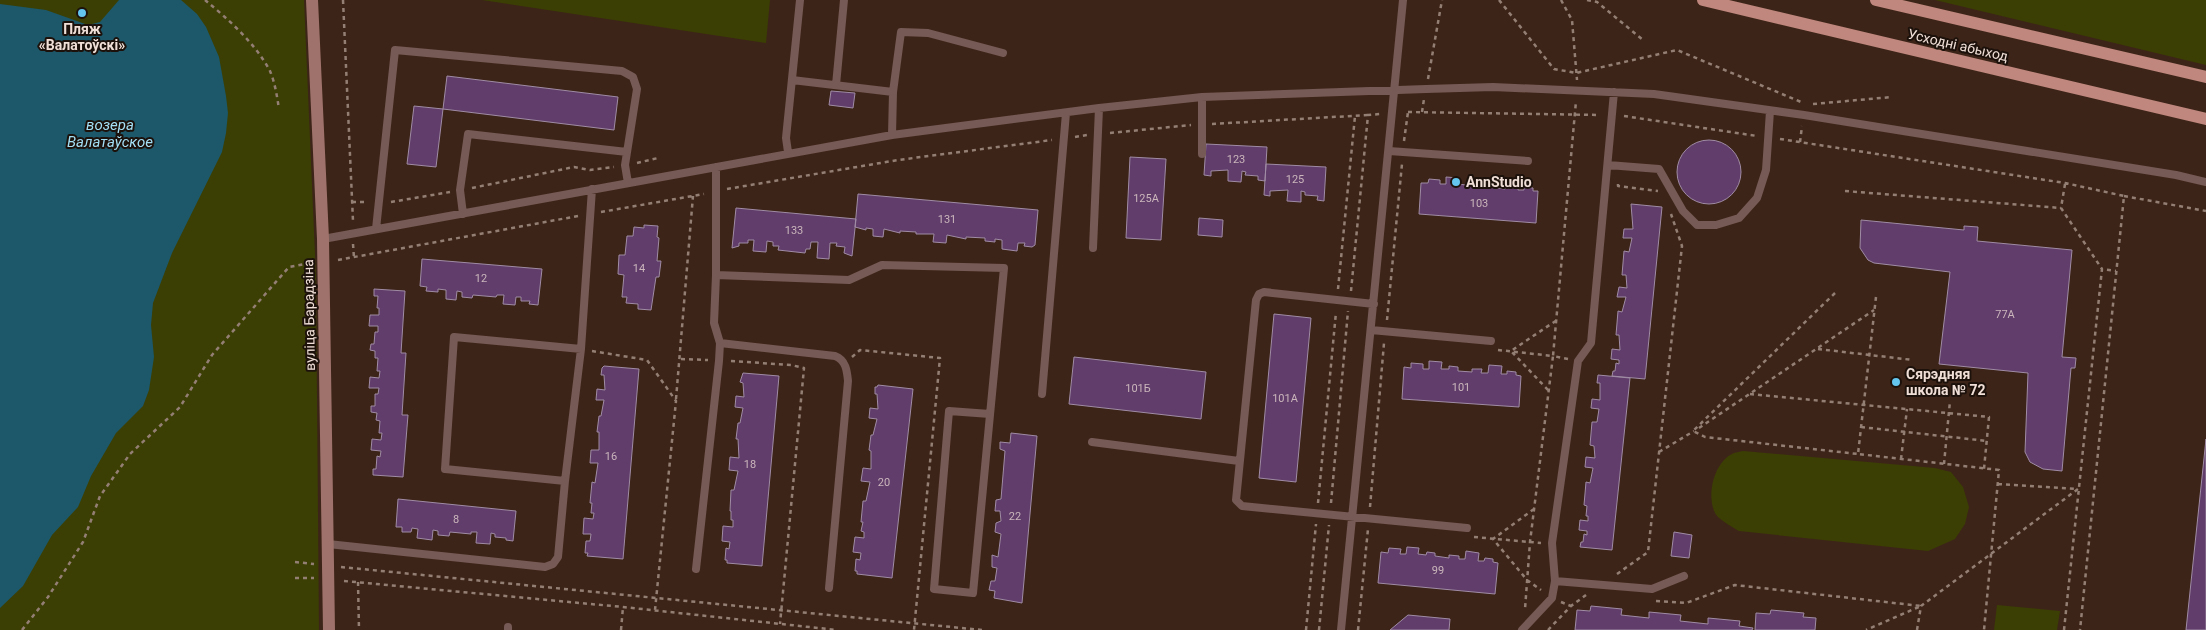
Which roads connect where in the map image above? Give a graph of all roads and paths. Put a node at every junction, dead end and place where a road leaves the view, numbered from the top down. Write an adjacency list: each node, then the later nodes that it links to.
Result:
1 (204, 0): 29 (path)
2 (312, 0): 79 (street, вуліца Барадзіна)
3 (343, 0): 70 (path)
4 (800, 0): 17 (lane)
5 (844, 0): 20 (lane)
6 (1403, 0): 21 (lane)
7 (1442, 0): 18 (path)
8 (1499, 0): 15 (path)
9 (1561, 0): 15 (path)
10 (1587, 0): 13 (path)
11 (1703, 0): 41 (main road, Усходні абыход)
12 (1876, 0): 16 (main road, Усходні абыход)
13 (1643, 40)
14 (1003, 53): 22 (lane)
15 (1576, 73): 19 (path); 27 (path)
16 (2206, 77)
17 (792, 80): 20 (lane); 51 (lane)
18 (1428, 80)
19 (1577, 82)
20 (836, 85): 22 (lane)
21 (1393, 90): 23 (lane); 25 (lane); 49 (lane)
22 (893, 92): 45 (lane)
23 (1614, 92): 30 (lane); 57 (lane)
24 (1425, 96): 32 (path)
25 (1202, 97): 28 (lane); 42 (lane)
26 (1576, 97): 35 (path)
27 (1892, 97)
28 (1099, 108): 33 (lane); 44 (lane)
29 (279, 109)
30 (1770, 111): 47 (lane); 61 (lane)
31 (1408, 112): 32 (path); 34 (path); 52 (path)
32 (1422, 112): 35 (path)
33 (1066, 113): 45 (lane); 46 (lane)
34 (1403, 113)
35 (1576, 113): 38 (path); 95 (path)
36 (1384, 114): 37 (path)
37 (1368, 115): 39 (path); 88 (path)
38 (1607, 115)
39 (1355, 116): 42 (path); 87 (path)
40 (1619, 116): 47 (path)
41 (2206, 120)
42 (1201, 124): 44 (path); 53 (lane)
43 (1803, 124): 48 (path)
44 (1097, 134): 46 (path); 80 (lane)
45 (892, 135): 51 (lane)
46 (1063, 138): 65 (path); 110 (lane)
47 (1768, 138): 48 (path); 58 (lane)
48 (1800, 142): 62 (path)
49 (1389, 151): 52 (lane); 91 (lane)
50 (627, 152): 56 (lane); 64 (lane); 71 (lane)
51 (788, 152): 59 (lane)
52 (1403, 152): 55 (lane); 97 (path)
53 (1202, 154)
54 (658, 158): 56 (path)
55 (1528, 161)
56 (625, 165): 60 (lane); 64 (path)
57 (1608, 165): 58 (lane); 107 (lane)
58 (1618, 166): 68 (path)
59 (716, 167): 60 (lane); 65 (lane)
60 (628, 182): 63 (lane)
61 (2206, 182)
62 (2065, 183): 69 (path); 72 (path)
63 (592, 189): 75 (lane); 76 (lane)
64 (460, 190): 71 (path); 75 (lane)
65 (718, 191): 67 (path); 86 (lane)
66 (1845, 191): 72 (path)
67 (692, 196): 76 (path); 104 (path)
68 (1663, 196)
69 (2124, 196): 74 (path); 85 (path)
70 (352, 202): 71 (path); 78 (path)
71 (379, 202): 77 (lane)
72 (2061, 208): 84 (path)
73 (1669, 210): 124 (path)
74 (2206, 211)
75 (463, 214): 77 (lane)
76 (590, 214): 81 (path); 100 (lane)
77 (376, 229): 78 (lane)
78 (353, 233): 79 (lane); 81 (path)
79 (323, 239): 140 (street, вуліца Барадзіна)
80 (1093, 248)
81 (354, 258): 82 (path)
82 (332, 261)
83 (311, 263): 165 (path)
84 (2102, 269): 85 (path); 132 (path)
85 (2116, 271): 181 (path)
86 (716, 275): 99 (lane); 117 (lane)
87 (1338, 292)
88 (1350, 293)
89 (1835, 293): 119 (path)
90 (1876, 297): 94 (path)
91 (1374, 304): 96 (lane); 127 (lane)
92 (1336, 306): 135 (path)
93 (1349, 308): 133 (path)
94 (1874, 310): 101 (path); 102 (path)
95 (1557, 320): 103 (path); 109 (path)
96 (1371, 330): 97 (lane); 136 (lane)
97 (1386, 331): 98 (lane); 137 (path)
98 (1491, 341)
99 (720, 343): 106 (lane); 108 (lane)
100 (581, 349): 112 (path); 130 (lane); 130 (lane)
101 (1816, 349): 102 (path); 111 (path)
102 (1869, 355): 105 (path); 114 (path)
103 (1553, 356): 107 (path); 109 (path)
104 (681, 359): 106 (path); 112 (path)
105 (1913, 360)
106 (720, 361): 144 (lane); 161 (path)
107 (1578, 361): 150 (lane)
108 (844, 363): 153 (lane); 162 (path)
109 (1548, 390): 134 (path)
110 (1042, 394)
111 (1750, 394): 114 (path); 119 (path)
112 (676, 401): 154 (path)
113 (1950, 401): 116 (path)
114 (1863, 404): 115 (path); 118 (path)
115 (1907, 409): 116 (path); 120 (path)
116 (1949, 413): 121 (path); 122 (path)
117 (990, 414): 117 (lane)
118 (1861, 427): 120 (path); 125 (path)
119 (1693, 432): 124 (path); 125 (path)
120 (1904, 432): 121 (path); 126 (path)
121 (1947, 437): 122 (path); 128 (path)
122 (1987, 441): 129 (path)
123 (1092, 442): 127 (lane)
124 (1659, 452): 152 (path)
125 (1858, 454): 126 (path)
126 (1901, 459): 128 (path)
127 (1239, 461): 135 (lane)
128 (1944, 464): 129 (path)
129 (1984, 468): 131 (path)
130 (565, 481): 140 (lane)
131 (1998, 484): 132 (path); 141 (path)
132 (2078, 489): 141 (path); 180 (path)
133 (1330, 508)
134 (1534, 509): 148 (path); 148 (path)
135 (1317, 514): 136 (lane); 172 (path)
136 (1352, 517): 137 (lane); 174 (lane)
137 (1368, 519): 139 (lane); 175 (path)
138 (1329, 524): 173 (path)
139 (1467, 528)
140 (328, 544): 143 (street, вуліца Барадзіна)
141 (1991, 554): 159 (path); 179 (path)
142 (295, 562): 143 (path)
143 (328, 566): 154 (path); 166 (street, вуліца Барадзіна)
144 (696, 569)
145 (1684, 576): 152 (lane)
146 (295, 578): 147 (path)
147 (315, 578)
148 (1527, 580): 155 (path); 164 (path)
149 (344, 581): 151 (path)
150 (1555, 581): 152 (lane); 155 (lane)
151 (358, 582): 157 (path); 167 (path)
152 (1600, 585): 158 (path)
153 (829, 588)
154 (657, 598): 160 (path); 161 (path)
155 (1552, 598): 158 (path); 164 (lane)
156 (1650, 600): 159 (path)
157 (622, 606): 160 (path); 168 (path)
158 (1571, 606): 176 (path)
159 (1921, 606): 177 (path); 178 (path)
160 (656, 610): 163 (path)
161 (782, 610): 162 (path); 163 (path)
162 (914, 623): 170 (path); 171 (path)
163 (780, 624): 169 (path)
164 (1523, 629)
165 (22, 630)
166 (330, 630)
167 (359, 630)
168 (620, 630)
169 (837, 630)
170 (914, 630)
171 (982, 630)
172 (1306, 630)
173 (1319, 630)
174 (1342, 630)
175 (1358, 630)
176 (1548, 630)
177 (1866, 630)
178 (1918, 630)
179 (1984, 630)
180 (2064, 630)
181 (2080, 630)

